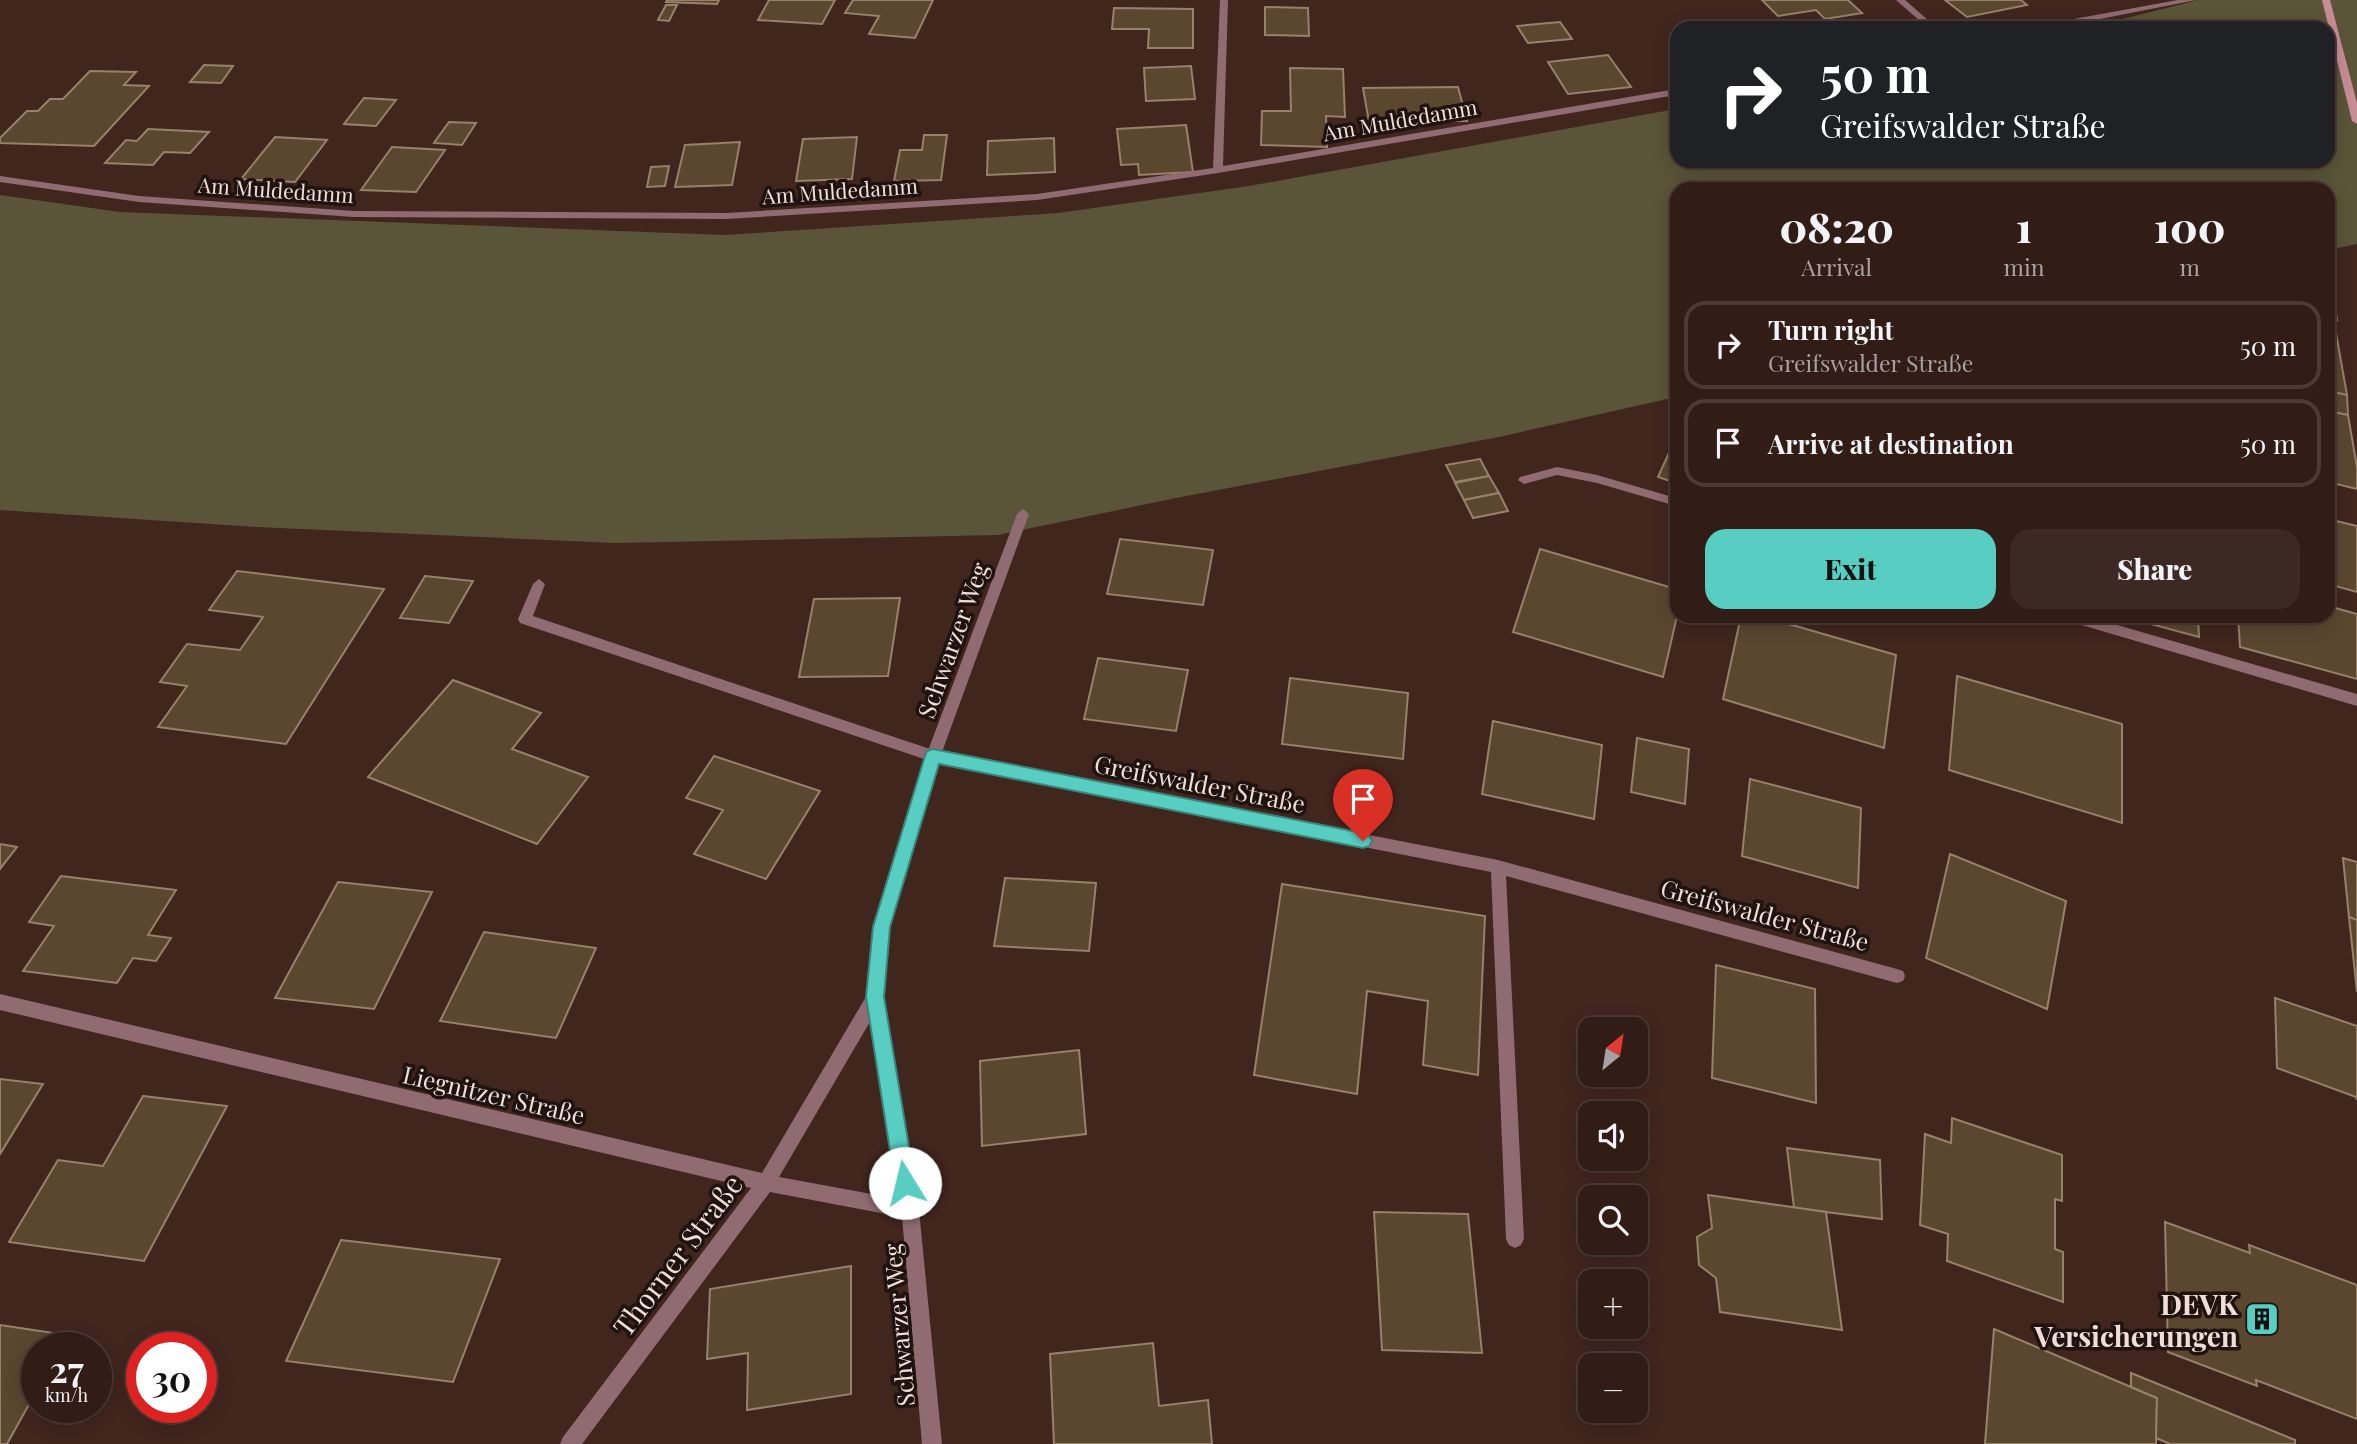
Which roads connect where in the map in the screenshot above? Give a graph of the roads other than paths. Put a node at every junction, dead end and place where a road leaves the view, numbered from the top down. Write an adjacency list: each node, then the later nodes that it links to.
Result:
1 (1224, 0): 11 (street)
2 (1899, 0): 5 (street)
3 (2192, 0): 6 (street)
4 (2326, 0): 7 (main road)
5 (1924, 21)
6 (2079, 21)
7 (2331, 21)
8 (2335, 35): 10 (main road)
9 (1670, 93): 11 (street, Am Muldedamm)
10 (2357, 121)
11 (1218, 170): 12 (street, Am Muldedamm)
12 (0, 179)
13 (1524, 480): 14 (street)
14 (1670, 500)
15 (1023, 514): 19 (street, Schwarzer Weg)
16 (539, 584): 19 (street, Greifswalder Straße)
17 (2092, 623): 18 (street)
18 (2357, 700)
19 (933, 756): 20 (street, Greifswalder Straße); 22 (street, Schwarzer Weg)
20 (1498, 867): 21 (street, Greifswalder Straße); 26 (street)
21 (1897, 976)
22 (875, 997): 24 (street); 25 (street, Schwarzer Weg)
23 (0, 1002): 24 (street, Liegnitzer Straße)
24 (766, 1183): 25 (street, Thorner Straße); 27 (street, Thorner Straße)
25 (910, 1210): 28 (street, Schwarzer Weg)
26 (1515, 1239)
27 (570, 1444)
28 (932, 1444)

